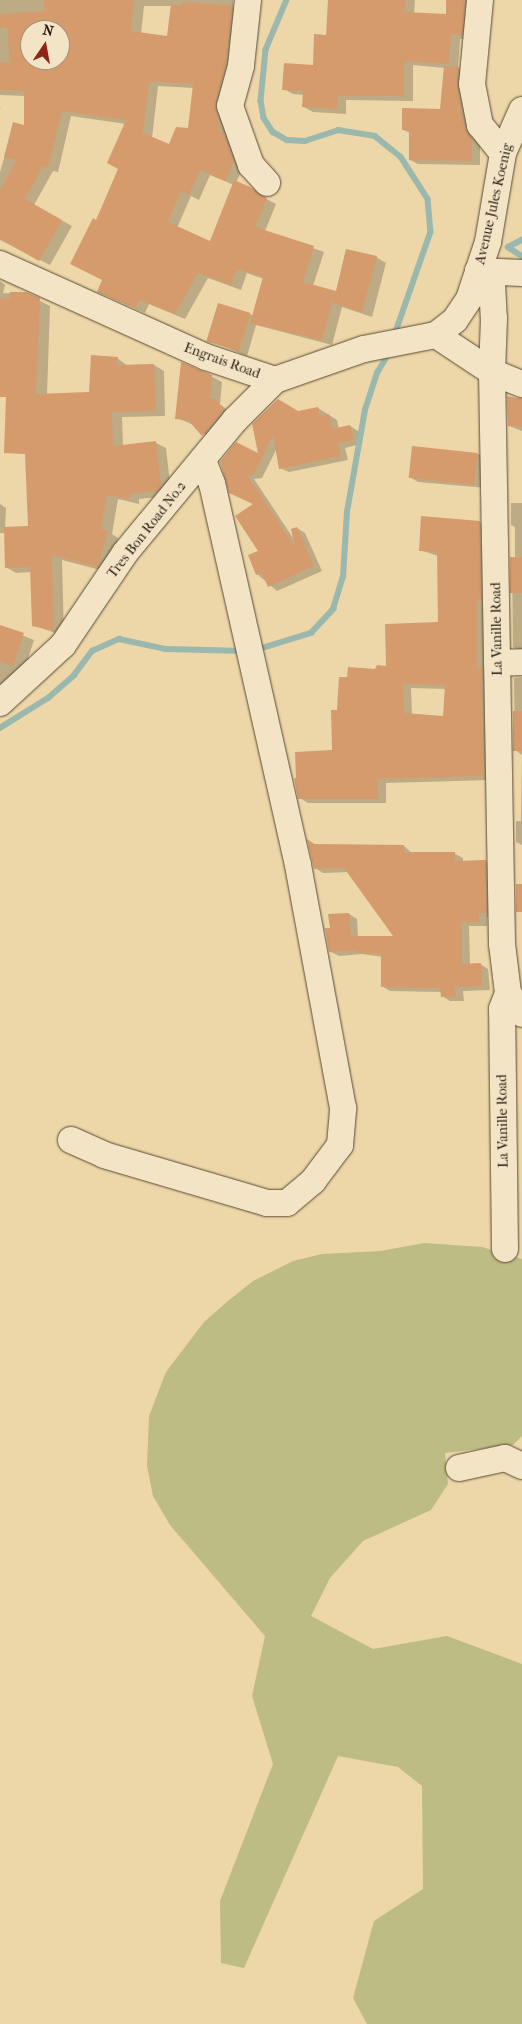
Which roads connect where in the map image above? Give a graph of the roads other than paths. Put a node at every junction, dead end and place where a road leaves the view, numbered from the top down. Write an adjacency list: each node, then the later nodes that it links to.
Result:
1 (248, 0): 5 (street)
2 (480, 0): 4 (street)
3 (522, 110): 4 (street, Avenue Jules Koenig)
4 (503, 153): 7 (street, Avenue Jules Koenig)
5 (267, 183)
6 (0, 264): 11 (street, Engrais Road)
7 (478, 271): 8 (street); 9 (street, Avenue Jules Koenig); 10 (street, La Vanille Road)
8 (522, 273)
9 (428, 337): 10 (street); 11 (street, Engrais Road)
10 (492, 372): 12 (street); 14 (street, La Vanille Road)
11 (275, 380): 13 (street, Tres Bon Road No.2)
12 (522, 384)
13 (203, 460): 15 (street, Tres Bon Road No.2); 17 (street)
14 (510, 663): 16 (street, La Vanille Road)
15 (0, 703)
16 (515, 1004): 18 (street, La Vanille Road)
17 (70, 1140)
18 (505, 1249)
19 (522, 1466): 20 (street)
20 (459, 1468)

